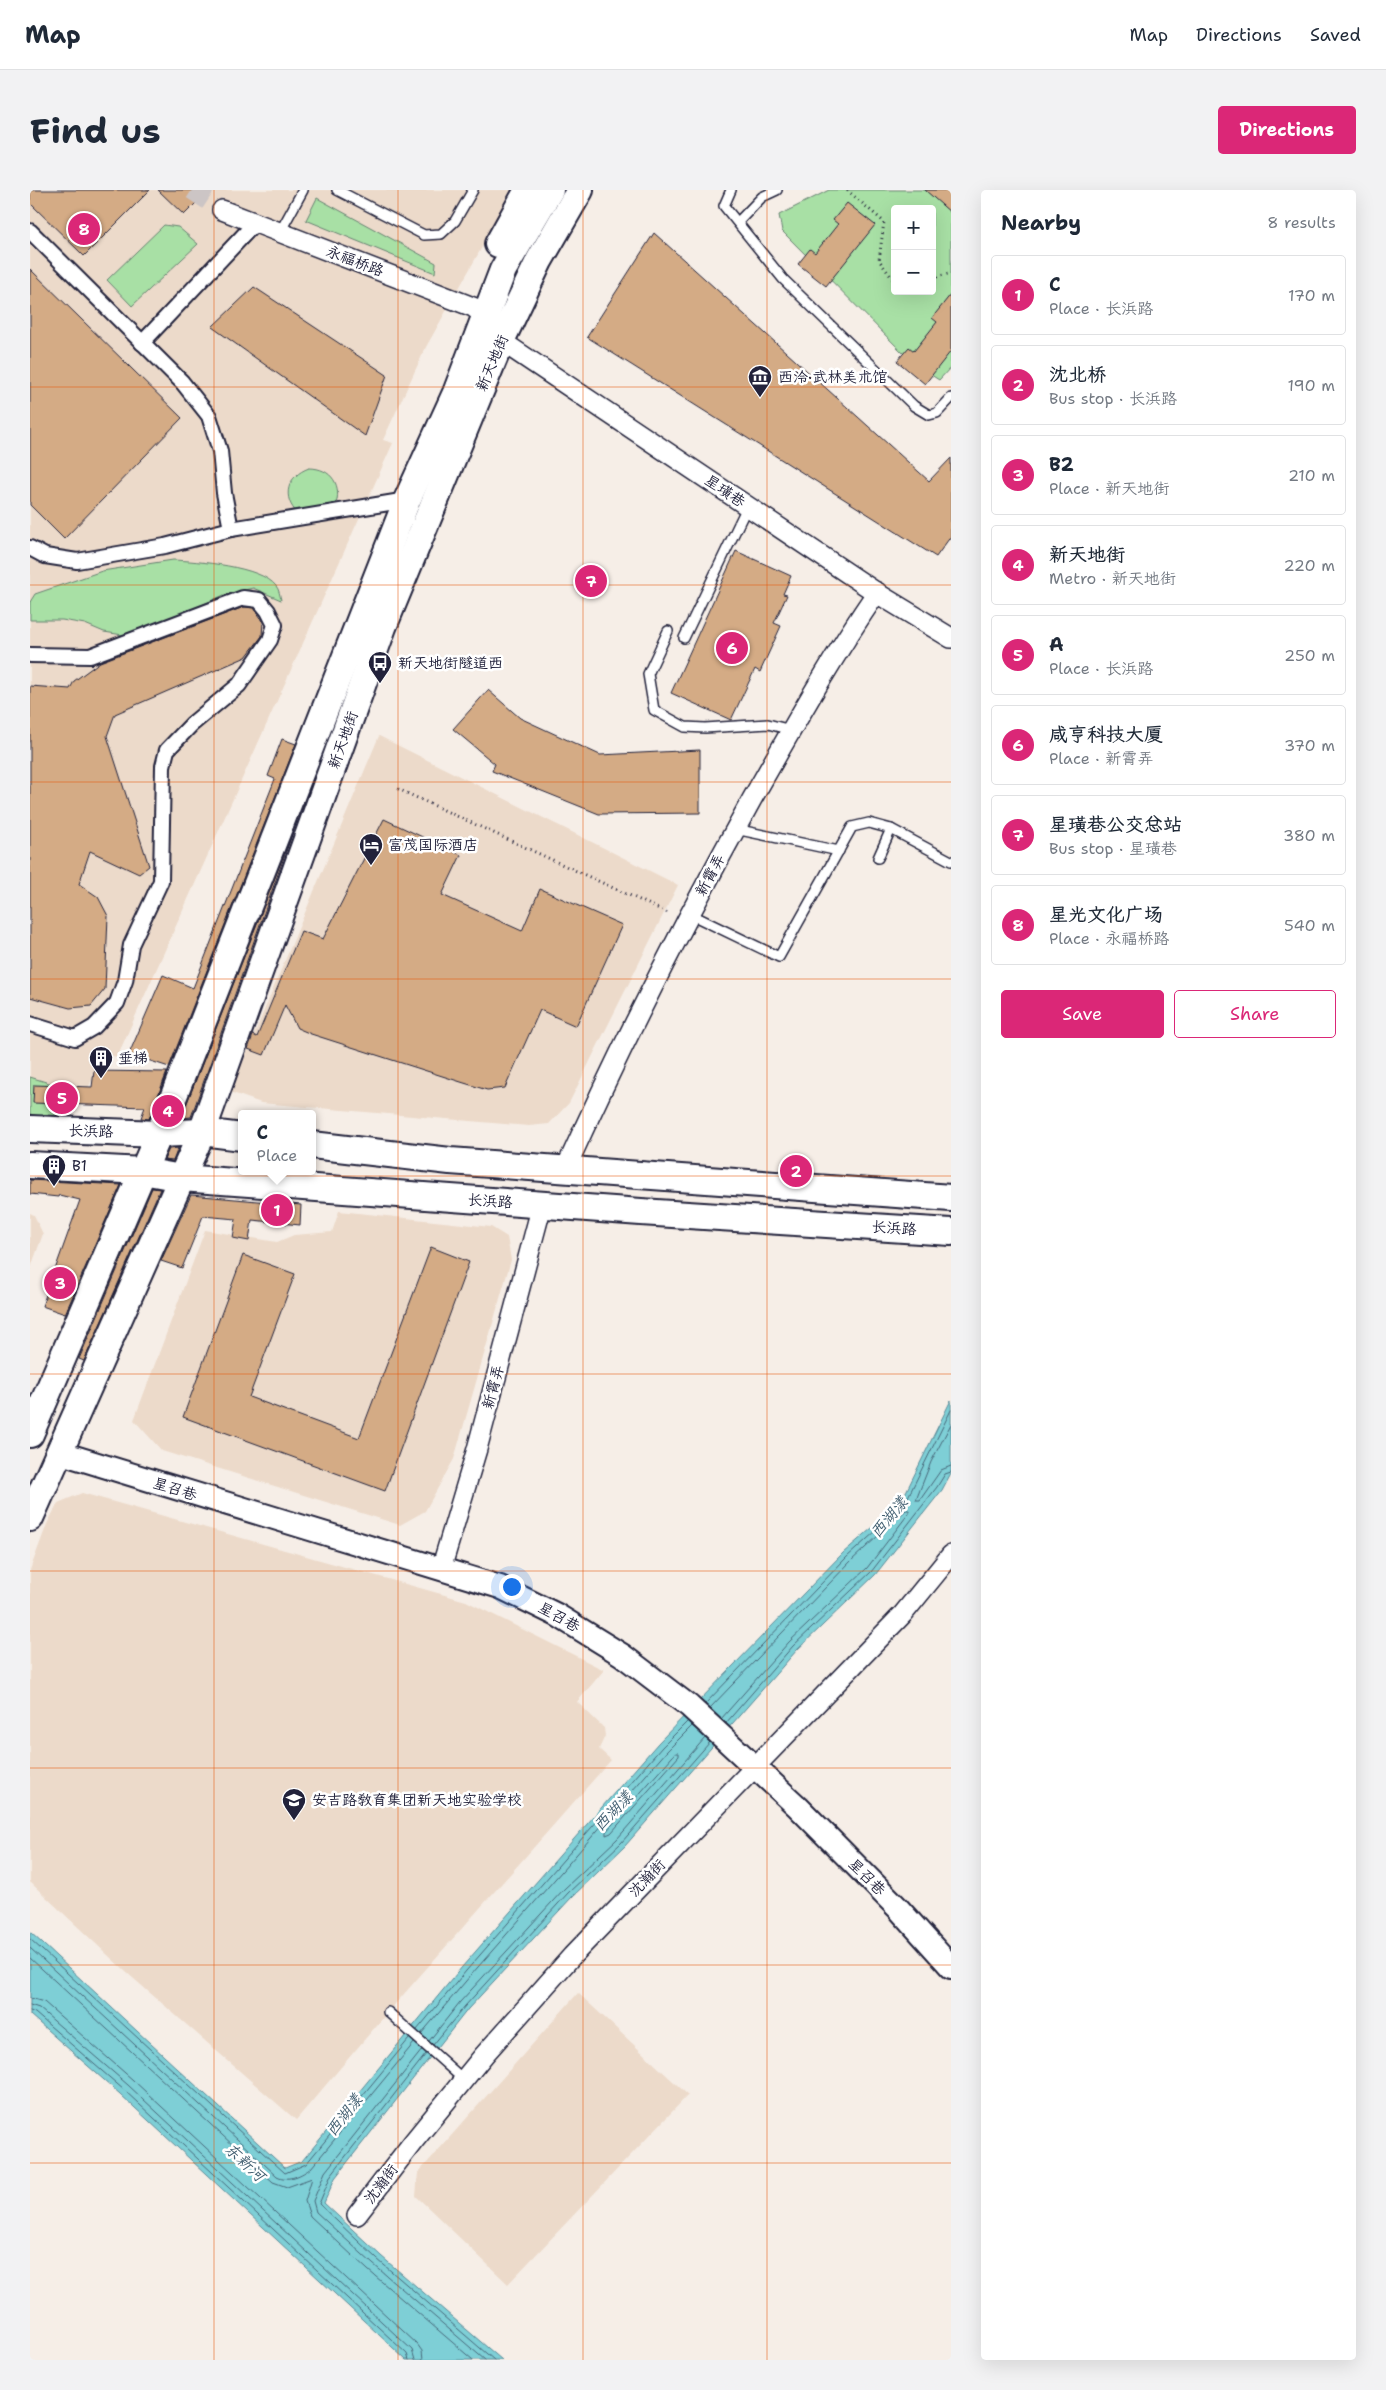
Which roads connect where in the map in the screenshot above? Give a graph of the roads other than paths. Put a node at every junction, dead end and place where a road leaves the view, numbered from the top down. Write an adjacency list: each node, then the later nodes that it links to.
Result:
1 (303, 190): 13 (lane)
2 (336, 190): 3 (lane)
3 (473, 190)
4 (528, 190): 14 (main road)
5 (550, 190): 14 (main road, 新天地街)
6 (580, 190): 15 (main road, 新天地街)
7 (731, 190): 11 (lane)
8 (777, 190): 11 (lane)
9 (222, 210): 10 (street, 永福桥路)
10 (256, 222): 13 (street, 永福桥路); 16 (street)
11 (738, 222): 17 (lane)
12 (30, 231): 16 (street)
13 (280, 232): 14 (street, 永福桥路)
14 (479, 312): 18 (main road, 新天地街)
15 (501, 340): 19 (street, 星璜巷); 36 (main road, 新天地街)
16 (142, 343): 20 (street)
17 (951, 398)
18 (407, 500): 20 (street); 37 (main road, 新天地街)
19 (747, 506): 22 (street, 星璜巷); 24 (lane)
20 (231, 528): 21 (street)
21 (32, 554)
22 (877, 592): 25 (street, 星璜巷); 27 (street, 新霄弄)
23 (668, 631): 27 (lane)
24 (684, 638)
25 (951, 638)
26 (30, 656): 34 (street)
27 (791, 730): 29 (street, 新霄弄)
28 (891, 829): 30 (lane); 31 (lane); 32 (lane)
29 (735, 830): 30 (lane); 33 (street, 新霄弄)
30 (839, 851): 33 (lane)
31 (878, 858)
32 (951, 861)
33 (688, 918): 41 (street, 新霄弄)
34 (30, 1024)
35 (30, 1130): 37 (main road, 长浜路)
36 (202, 1132): 37 (main road, 长浜路); 38 (main road, 长浜路); 43 (main road, 新天地街)
37 (159, 1134): 42 (main road, 新天地街)
38 (238, 1136)
39 (316, 1145): 41 (main road)
40 (30, 1164): 42 (main road, 长浜路)
41 (565, 1170): 44 (main road)
42 (143, 1171): 43 (main road, 长浜路); 47 (main road, 新天地街)
43 (181, 1178): 45 (main road, 长浜路); 48 (main road, 新天地街)
44 (951, 1198)
45 (542, 1205): 46 (main road, 长浜路); 51 (street, 新霄弄)
46 (951, 1232)
47 (30, 1434)
48 (58, 1452): 49 (main road, 新天地街); 51 (street, 星召巷)
49 (30, 1518)
50 (951, 1555): 52 (street, 沈瀚街)
51 (441, 1569): 52 (street, 星召巷)
52 (754, 1768): 53 (street, 星召巷); 55 (street, 沈瀚街)
53 (951, 1967)
54 (388, 2012): 55 (lane)
55 (458, 2075): 56 (street, 沈瀚街)
56 (357, 2215)

